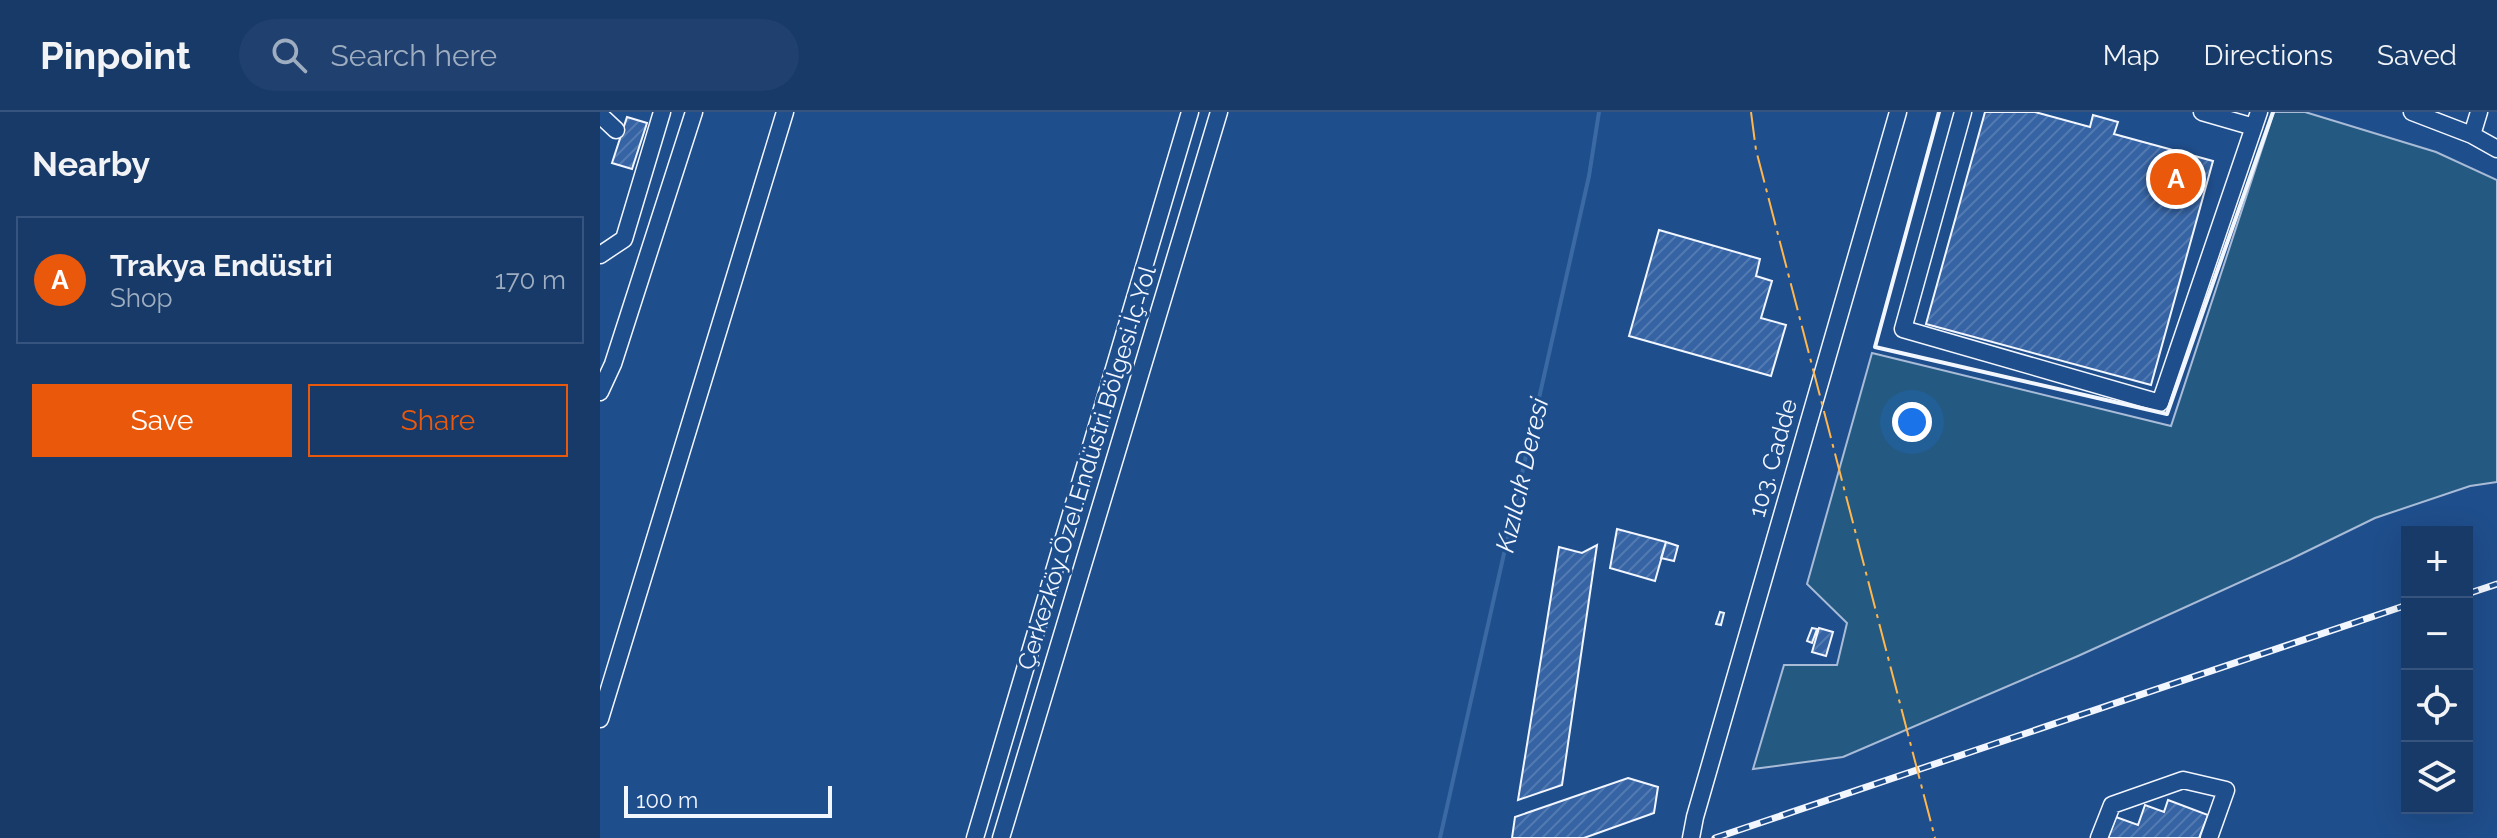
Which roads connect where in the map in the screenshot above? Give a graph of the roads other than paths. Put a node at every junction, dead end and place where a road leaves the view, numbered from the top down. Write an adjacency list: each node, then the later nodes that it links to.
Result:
1 (662, 112): 16 (street)
2 (694, 112): 17 (street)
3 (785, 112): 18 (street)
4 (1190, 112): 19 (street, Çerkezköy Özel Endüstri Bölgesi İç Yol)
5 (1219, 112): 20 (street, Çerkezköy Özel Endüstri Bölgesi İç Yol)
6 (1898, 112): 21 (street, 103. Cadde)
7 (1963, 112): 12 (street)
8 (2202, 112): 12 (street)
9 (2412, 112): 14 (street)
10 (2479, 112): 14 (street)
11 (600, 115): 13 (street)
12 (2257, 120)
13 (616, 130)
14 (2472, 135): 15 (street)
15 (2497, 149)
16 (600, 255)
17 (600, 392)
18 (600, 719)
19 (975, 838)
20 (1001, 838)
21 (1691, 838)
22 (2099, 838): 23 (street)
23 (2209, 838)

